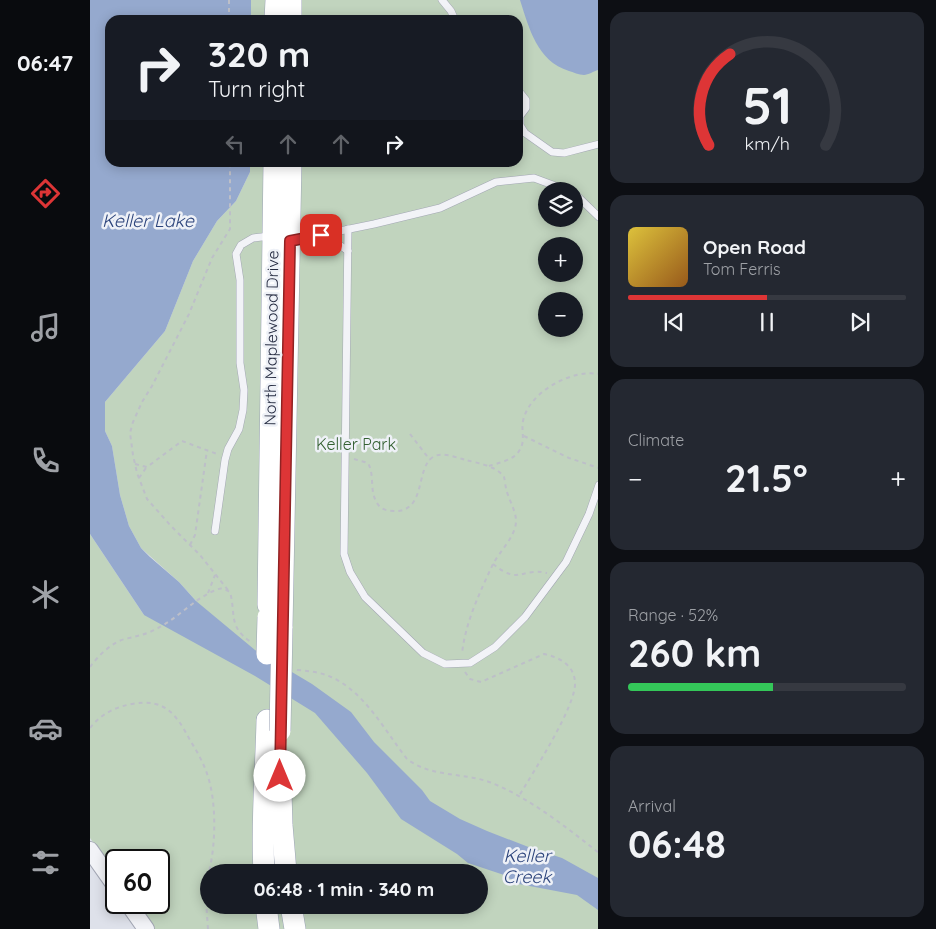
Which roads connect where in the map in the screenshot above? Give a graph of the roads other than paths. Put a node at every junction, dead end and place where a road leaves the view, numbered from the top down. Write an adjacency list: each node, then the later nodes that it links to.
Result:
1 (276, 0): 4 (main road)
2 (292, 0): 5 (main road)
3 (442, 0): 6 (lane)
4 (275, 15)
5 (292, 15)
6 (453, 15)
7 (523, 96): 8 (lane)
8 (523, 112)
9 (523, 130): 10 (lane)
10 (597, 146)
11 (275, 167): 18 (main road, North Maplewood Drive)
12 (290, 167): 18 (main road, North Maplewood Drive)
13 (545, 182): 16 (lane)
14 (583, 202): 15 (lane)
15 (598, 217)
16 (348, 229): 17 (lane); 19 (lane)
17 (321, 235): 18 (lane); 19 (lane)
18 (282, 238): 21 (lane); 22 (main road, North Maplewood Drive, bridge)
19 (348, 252): 20 (lane)
20 (598, 485)
21 (214, 531)
22 (273, 726): 24 (main road, North Maplewood Drive); 25 (main road, North Maplewood Drive)
23 (90, 850): 26 (street)
24 (264, 864)
25 (285, 864)
26 (105, 871)
27 (135, 914): 30 (street)
28 (267, 914): 31 (main road)
29 (292, 914): 32 (main road)
30 (146, 929)
31 (269, 929)
32 (294, 929)

